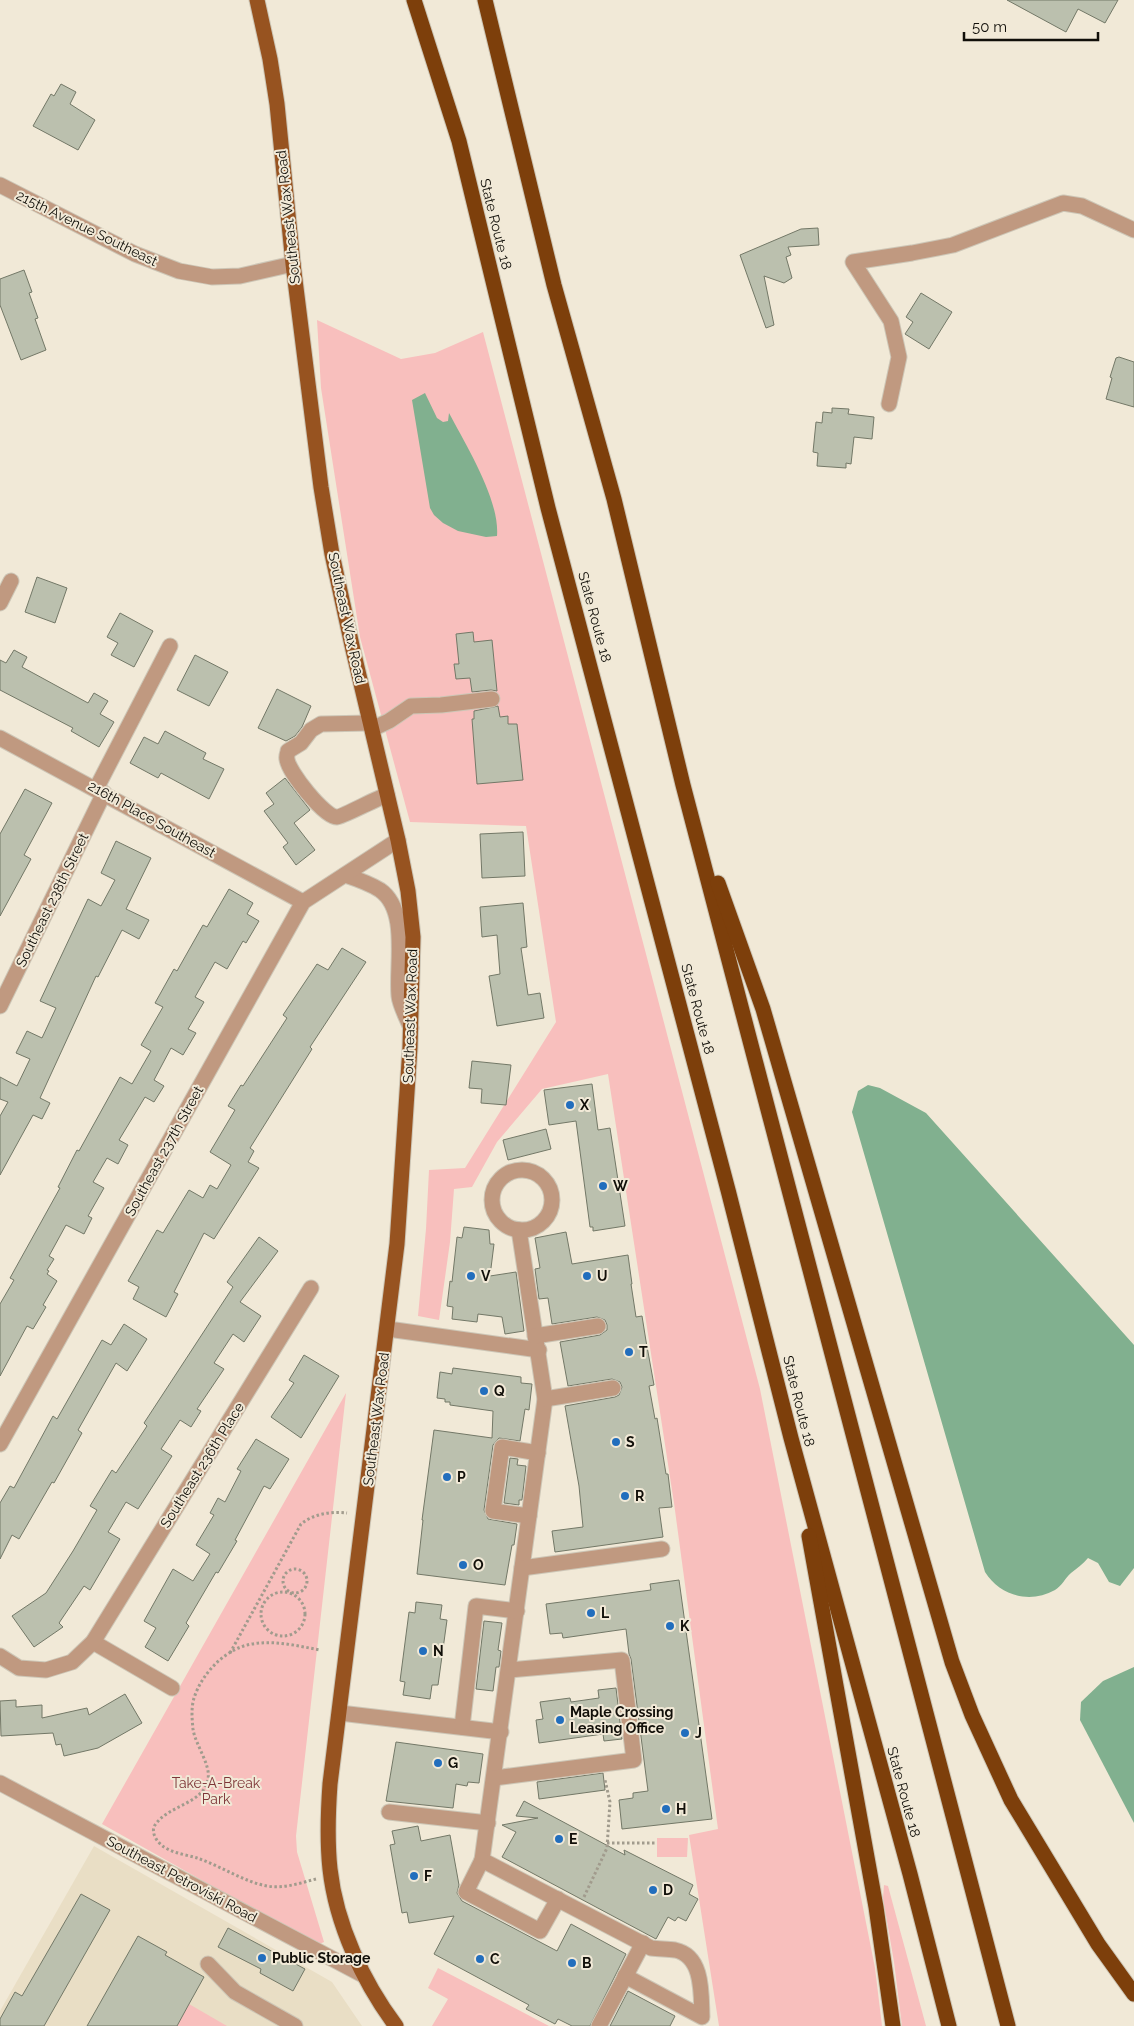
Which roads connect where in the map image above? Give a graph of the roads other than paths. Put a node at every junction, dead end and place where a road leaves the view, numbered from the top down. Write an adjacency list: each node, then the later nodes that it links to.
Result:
1 (257, 0): 6 (main road, Southeast Wax Road)
2 (414, 0): 29 (highway, State Route 18)
3 (485, 0): 14 (highway)
4 (0, 185): 6 (street, 215th Avenue Southeast)
5 (1134, 230): 7 (street)
6 (293, 264): 12 (main road, Southeast Wax Road)
7 (889, 404)
8 (11, 581): 9 (street)
9 (0, 603)
10 (170, 646): 15 (street, Southeast 238th Street)
11 (492, 699): 12 (street)
12 (371, 726): 16 (main road, Southeast Wax Road); 16 (street)
13 (0, 738): 15 (street, 216th Place Southeast)
14 (683, 785): 53 (highway); 59 (highway)
15 (100, 791): 19 (street, 216th Place Southeast); 20 (street, Southeast 238th Street)
16 (387, 795): 17 (main road, Southeast Wax Road)
17 (398, 840): 18 (street, Southeast 237th Street); 21 (main road, Southeast Wax Road)
18 (345, 875): 19 (street, Southeast 237th Street); 21 (street)
19 (303, 902): 30 (street, Southeast 237th Street)
20 (0, 1006)
21 (410, 1028): 25 (main road, Southeast Wax Road)
22 (519, 1230): 26 (street)
23 (311, 1288): 36 (street, Southeast 236th Place)
24 (598, 1326): 26 (street)
25 (388, 1329): 26 (street); 40 (main road, Southeast Wax Road)
26 (537, 1343): 28 (street)
27 (613, 1388): 28 (street)
28 (545, 1399): 31 (street)
29 (791, 1438): 57 (highway); 58 (highway, State Route 18)
30 (0, 1444)
31 (538, 1453): 32 (street); 32 (street)
32 (530, 1516): 34 (street)
33 (662, 1548): 34 (street)
34 (522, 1568): 35 (street)
35 (517, 1611): 38 (street); 41 (street)
36 (93, 1642): 37 (street, Southeast 236th Place); 39 (street)
37 (0, 1656)
38 (509, 1670): 42 (street); 43 (street)
39 (172, 1688)
40 (340, 1713): 41 (street); 51 (main road, Southeast Wax Road)
41 (462, 1727): 42 (street)
42 (501, 1732): 43 (street)
43 (494, 1778): 46 (street)
44 (0, 1783): 51 (street, Southeast Petroviski Road)
45 (389, 1812): 46 (street)
46 (488, 1823): 47 (street)
47 (482, 1860): 48 (street); 48 (street)
48 (558, 1899): 49 (street)
49 (642, 1943): 52 (street); 52 (street)
50 (208, 1964): 55 (street)
51 (363, 1975): 54 (main road, Southeast Wax Road)
52 (625, 1976): 56 (street)
53 (1133, 1993)
54 (392, 2025)
55 (295, 2026)
56 (599, 2026)
57 (893, 2026)
58 (949, 2026)
59 (1008, 2026)

